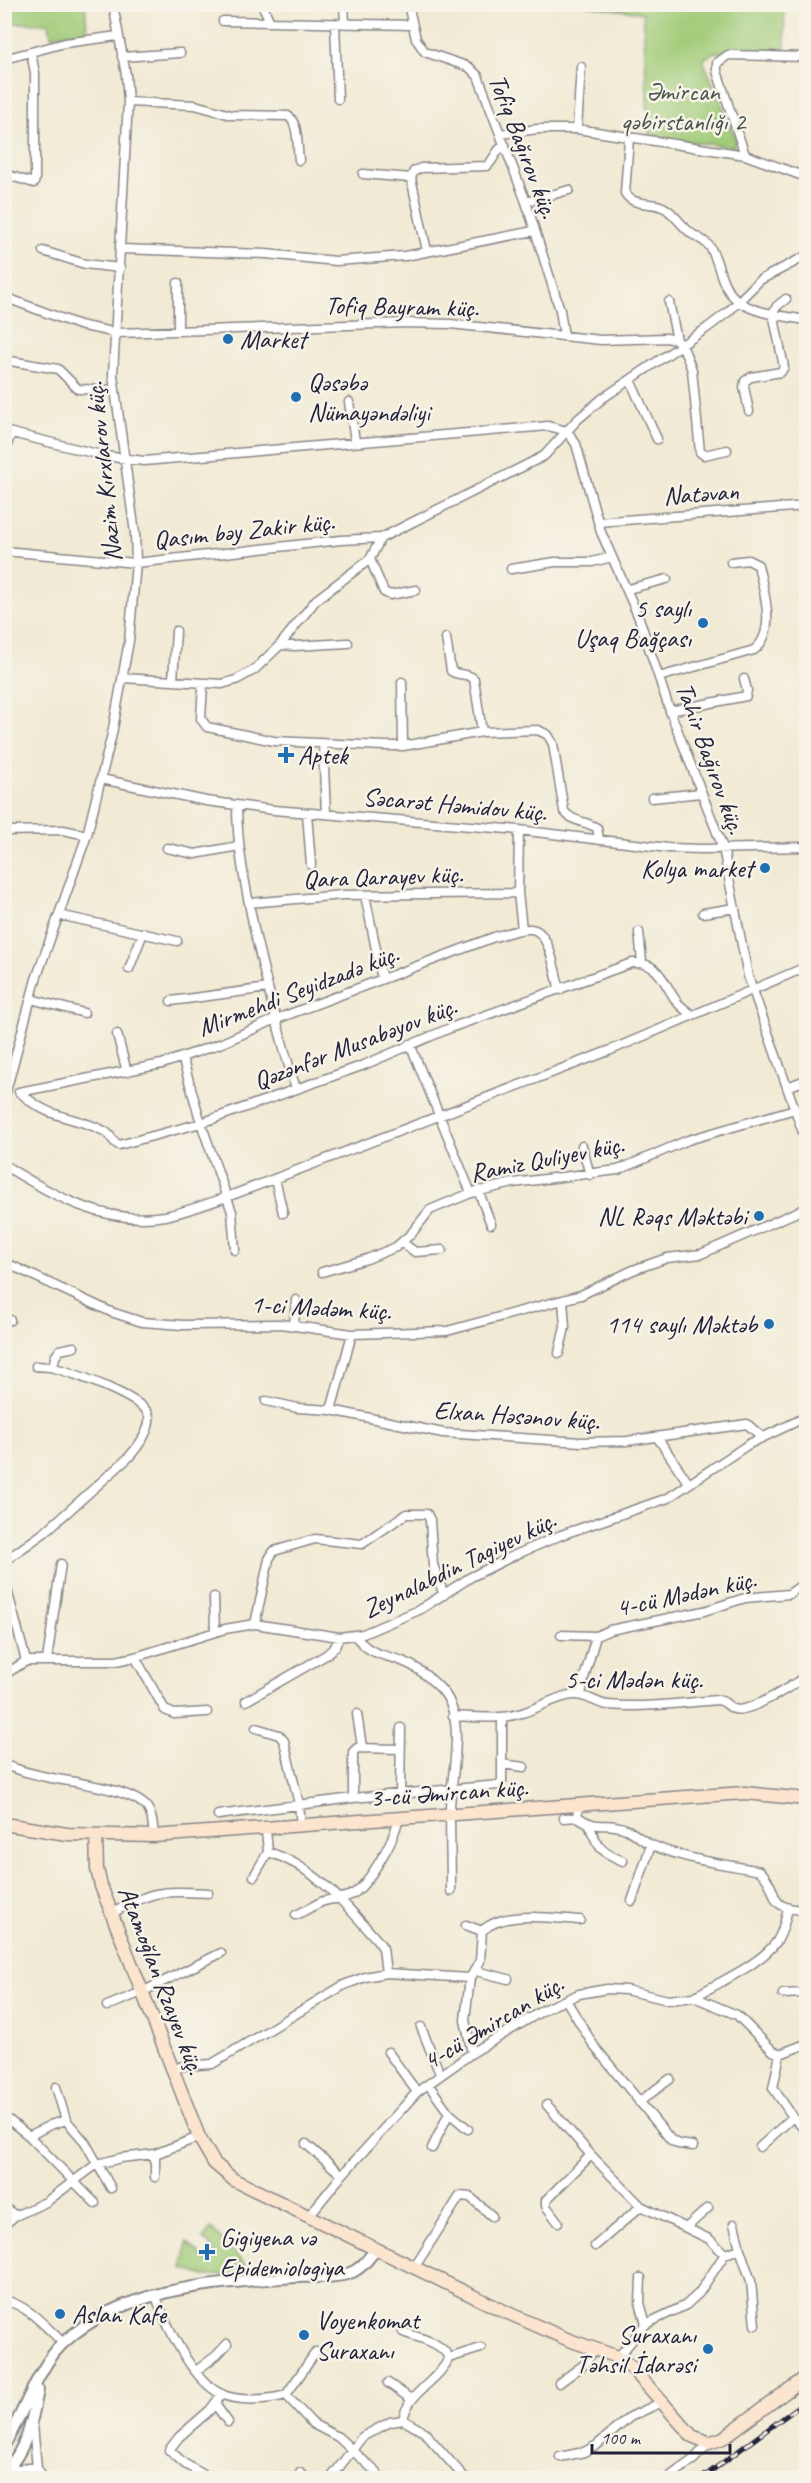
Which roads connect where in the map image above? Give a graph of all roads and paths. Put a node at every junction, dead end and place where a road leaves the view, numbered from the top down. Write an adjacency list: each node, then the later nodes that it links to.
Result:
1 (113, 4): 10 (street, Nazim Kırxlarov küç.)
2 (262, 4): 6 (street)
3 (344, 4): 8 (street)
4 (408, 4): 9 (street, Tofiq Bağırov küç.)
5 (223, 21): 6 (street)
6 (270, 22): 7 (street)
7 (335, 24): 8 (street); 17 (street)
8 (345, 24): 9 (street)
9 (412, 25): 20 (street, Tofiq Bağırov küç.)
10 (118, 36): 11 (street); 13 (street, Nazim Kırxlarov küç.)
11 (31, 53): 15 (street); 26 (street)
12 (180, 53): 13 (street)
13 (122, 57): 18 (street, Nazim Kırxlarov küç.)
14 (807, 57): 23 (street)
15 (4, 59)
16 (581, 67): 19 (street)
17 (338, 99)
18 (128, 102): 24 (street); 32 (street, Nazim Kırxlarov küç.)
19 (578, 129): 20 (street); 21 (street)
20 (500, 134): 22 (street, Tofiq Bağırov küç.)
21 (629, 138): 23 (street); 40 (street)
22 (505, 145): 28 (street); 30 (street, Tofiq Bağırov küç.)
23 (745, 155): 27 (street)
24 (299, 160)
25 (363, 174): 28 (street)
26 (11, 177)
27 (807, 177)
28 (411, 178): 34 (street)
29 (569, 190): 30 (street)
30 (525, 202): 31 (street, Tofiq Bağırov küç.)
31 (534, 231): 34 (street); 46 (street, Tofiq Bağırov küç.)
32 (121, 249): 34 (street); 36 (street, Nazim Kırxlarov küç.)
33 (43, 251): 36 (street)
34 (428, 251)
35 (807, 256): 40 (street)
36 (120, 268): 45 (street, Nazim Kırxlarov küç.)
37 (178, 283): 44 (street)
38 (4, 297): 45 (street, Tofiq Bayram küç.)
39 (786, 299): 42 (street)
40 (737, 301): 42 (street); 47 (street)
41 (669, 302): 47 (street)
42 (773, 313): 43 (street); 52 (street)
43 (807, 320)
44 (178, 331): 45 (street, Tofiq Bayram küç.); 46 (street, Tofiq Bayram küç.)
45 (117, 333): 50 (street, Nazim Kırxlarov küç.)
46 (564, 336): 47 (street, Tofiq Bayram küç.)
47 (680, 343): 49 (street); 57 (street)
48 (4, 360): 50 (street)
49 (630, 380): 53 (street); 55 (street)
50 (114, 390): 59 (street, Nazim Kırxlarov küç.)
51 (350, 402): 56 (street)
52 (749, 411)
53 (567, 431): 56 (street); 61 (street, Tahir Bağırov küç.); 62 (street)
54 (8, 432): 58 (street); 59 (street)
55 (657, 439)
56 (355, 441): 59 (street)
57 (727, 450)
58 (4, 454)
59 (126, 460): 67 (street, Nazim Kırxlarov küç.)
60 (807, 506): 61 (street, Natəvan)
61 (598, 522): 64 (street, Tahir Bağırov küç.)
62 (381, 538): 65 (street); 67 (street, Qasım bəy Zakir küç.)
63 (4, 550): 67 (street, Qasım bəy Zakir küç.)
64 (612, 557): 68 (street); 70 (street, Tahir Bağırov küç.)
65 (370, 559): 71 (street); 75 (street)
66 (731, 562): 76 (street)
67 (136, 563): 77 (street, Nazim Kırxlarov küç.)
68 (511, 569)
69 (667, 579): 70 (street)
70 (628, 589): 76 (street, Tahir Bağırov küç.)
71 (416, 590)
72 (176, 631): 78 (street)
73 (446, 639): 83 (street)
74 (348, 643): 75 (street)
75 (280, 645): 81 (street)
76 (659, 677): 82 (street, Tahir Bağırov küç.)
77 (123, 678): 78 (street); 86 (street, Nazim Kırxlarov küç.)
78 (173, 680): 81 (street)
79 (744, 680): 82 (street)
80 (402, 682): 85 (street)
81 (203, 683): 84 (street)
82 (670, 711): 87 (street, Tahir Bağırov küç.)
83 (483, 732): 85 (street); 95 (street)
84 (323, 744): 85 (street); 91 (street)
85 (403, 746)
86 (101, 779): 89 (street, Səcarət Həmidov küç.); 94 (street, Nazim Kırxlarov küç.)
87 (701, 793): 88 (street); 99 (street, Tahir Bağırov küç.)
88 (652, 798)
89 (237, 806): 90 (street, Səcarət Həmidov küç.); 96 (street)
90 (307, 813): 91 (street, Səcarət Həmidov küç.); 100 (street)
91 (326, 814): 92 (street, Səcarət Həmidov küç.)
92 (519, 830): 95 (street, Səcarət Həmidov küç.); 101 (street)
93 (4, 831): 94 (street)
94 (87, 835): 106 (street, Nazim Kırxlarov küç.)
95 (599, 839): 99 (street, Səcarət Həmidov küç.)
96 (239, 846): 98 (street); 103 (street)
97 (807, 847): 99 (street, Səcarət Həmidov küç.)
98 (167, 848)
99 (723, 848): 104 (street, Tahir Bağırov küç.)
100 (311, 865)
101 (518, 893): 102 (street, Qara Qarayev küç.); 107 (street)
102 (365, 895): 103 (street, Qara Qarayev küç.); 114 (street)
103 (249, 903): 115 (street)
104 (735, 908): 105 (street); 117 (street, Tahir Bağırov küç.)
105 (703, 913)
106 (59, 915): 109 (street); 118 (street, Nazim Kırxlarov küç.)
107 (522, 929): 114 (street, Mirmehdi Seyidzadə küç.); 116 (street)
108 (639, 932): 111 (street)
109 (143, 933): 110 (street); 113 (street)
110 (177, 941)
111 (642, 962): 116 (street, Qəzənfər Musabəyov küç.); 121 (street)
112 (807, 967): 117 (street)
113 (129, 969)
114 (382, 979): 122 (street, Mirmehdi Seyidzadə küç.)
115 (268, 988): 119 (street); 122 (street)
116 (560, 990): 124 (street, Qəzənfər Musabəyov küç.)
117 (752, 991): 121 (street); 128 (street, Tahir Bağırov küç.)
118 (31, 999): 120 (street); 131 (street, Nazim Kırxlarov küç.)
119 (171, 1001)
120 (84, 1013)
121 (692, 1015): 133 (street)
122 (274, 1020): 125 (street, Mirmehdi Seyidzadə küç.); 129 (street)
123 (117, 1034): 126 (street)
124 (410, 1044): 129 (street, Qəzənfər Musabəyov küç.); 133 (street)
125 (182, 1057): 126 (street, Mirmehdi Seyidzadə küç.); 134 (street)
126 (127, 1072): 130 (street, Mirmehdi Seyidzadə küç.)
127 (807, 1080): 128 (street)
128 (787, 1087): 132 (street, Tahir Bağırov küç.)
129 (296, 1089): 134 (street, Qəzənfər Musabəyov küç.)
130 (21, 1092): 131 (street, Mirmehdi Seyidzadə küç.); 134 (street, Qəzənfər Musabəyov küç.)
131 (6, 1095)
132 (795, 1109): 135 (street, Tahir Bağırov küç.); 138 (street, Ramiz Quliyev küç.)
133 (440, 1116): 139 (street); 140 (street)
134 (201, 1123): 141 (street)
135 (807, 1141)
136 (582, 1146): 138 (street)
137 (4, 1165): 141 (street)
138 (590, 1175): 140 (street, Ramiz Quliyev küç.)
139 (275, 1179): 141 (street); 143 (street)
140 (475, 1192): 144 (street); 145 (street, Ramiz Quliyev küç.)
141 (227, 1197): 146 (street)
142 (807, 1208): 151 (street, 1-ci Mədəm küç.)
143 (283, 1213)
144 (491, 1224)
145 (403, 1243): 147 (street); 149 (street, Ramiz Quliyev küç.)
146 (235, 1250)
147 (442, 1250)
148 (4, 1262): 152 (street, 1-ci Mədəm küç.)
149 (322, 1272)
150 (296, 1300): 152 (street)
151 (563, 1300): 153 (street, 1-ci Mədəm küç.); 155 (street)
152 (294, 1326): 153 (street, 1-ci Mədəm küç.)
153 (352, 1334): 159 (street)
154 (74, 1347): 157 (street)
155 (560, 1353)
156 (36, 1366): 157 (street)
157 (53, 1367): 164 (street)
158 (266, 1401): 159 (street, Elxan Həsənov küç.)
159 (331, 1410): 161 (street, Elxan Həsənov küç.)
160 (807, 1417): 162 (street, Zeynalabdin Tagiyev küç.)
161 (657, 1437): 162 (street, Elxan Həsənov küç.); 163 (street)
162 (762, 1437): 163 (street, Zeynalabdin Tagiyev küç.)
163 (689, 1484): 167 (street, Zeynalabdin Tagiyev küç.)
164 (5, 1560): 177 (street)
165 (61, 1564): 176 (street)
166 (807, 1582): 173 (street, 4-cü Mədən küç.)
167 (444, 1595): 169 (street); 172 (street, Zeynalabdin Tagiyev küç.)
168 (214, 1597): 170 (street)
169 (255, 1623): 170 (street, Zeynalabdin Tagiyev küç.); 174 (street, Zeynalabdin Tagiyev küç.)
170 (214, 1632): 175 (street, Zeynalabdin Tagiyev küç.)
171 (561, 1635): 173 (street)
172 (355, 1636): 174 (street, Zeynalabdin Tagiyev küç.); 184 (street)
173 (596, 1636): 180 (street, 4-cü Mədən küç.)
174 (339, 1637): 181 (street)
175 (135, 1657): 176 (street, Zeynalabdin Tagiyev küç.); 182 (street)
176 (47, 1660): 177 (street, Zeynalabdin Tagiyev küç.)
177 (26, 1661): 178 (street)
178 (4, 1676)
179 (807, 1676): 180 (street, 5-ci Mədən küç.)
180 (581, 1695): 185 (street, 5-ci Mədən küç.)
181 (246, 1701)
182 (207, 1712)
183 (357, 1714): 188 (street)
184 (453, 1716): 185 (street, 5-ci Mədən küç.); 193 (street)
185 (502, 1717): 190 (street)
186 (256, 1728): 197 (street)
187 (401, 1728): 189 (street)
188 (362, 1747): 189 (street); 195 (street)
189 (400, 1749): 194 (street)
190 (502, 1764): 192 (street); 193 (street)
191 (4, 1765): 208 (street)
192 (524, 1767)
193 (453, 1788): 194 (street); 200 (street)
194 (400, 1794): 195 (street)
195 (353, 1798): 197 (street)
196 (807, 1799): 198 (main road, 3-cü Əmircan küç.)
197 (298, 1804): 199 (street); 205 (street)
198 (578, 1811): 200 (main road, 3-cü Əmircan küç.); 201 (street); 204 (street)
199 (218, 1815)
200 (451, 1815): 202 (main road, 3-cü Əmircan küç.); 213 (street)
201 (564, 1818)
202 (399, 1819): 205 (main road, 3-cü Əmircan küç.); 215 (street)
203 (4, 1824): 207 (main road, 3-cü Əmircan küç.)
204 (588, 1825): 209 (street); 211 (street)
205 (301, 1826): 206 (main road, 3-cü Əmircan küç.)
206 (266, 1830): 208 (main road, 3-cü Əmircan küç.); 210 (street)
207 (96, 1835): 208 (main road, 3-cü Əmircan küç.); 219 (main road, Atamoğlan Rzayev küç.)
208 (154, 1836)
209 (651, 1845): 216 (street); 217 (street)
210 (268, 1852): 212 (street); 215 (street)
211 (623, 1862)
212 (254, 1876)
213 (451, 1891)
214 (208, 1893): 219 (street)
215 (341, 1900): 220 (street); 225 (street)
216 (632, 1901)
217 (788, 1909): 218 (street); 231 (street)
218 (807, 1910)
219 (111, 1914): 228 (main road, Atamoğlan Rzayev küç.)
220 (297, 1915)
221 (580, 1920): 223 (street)
222 (466, 1925): 223 (street)
223 (482, 1931): 226 (street)
224 (221, 1953): 228 (street)
225 (386, 1973): 226 (street); 239 (street)
226 (473, 1974): 227 (street); 237 (street)
227 (508, 1979)
228 (142, 1992): 233 (street); 239 (main road, Atamoğlan Rzayev küç.)
229 (807, 1993): 230 (street)
230 (783, 1994)
231 (694, 1996): 232 (street, 4-cü Əmircan küç.); 238 (street, 4-cü Əmircan küç.)
232 (566, 2000): 237 (street, 4-cü Əmircan küç.); 245 (street)
233 (107, 2006)
234 (421, 2027): 240 (street)
235 (807, 2044): 238 (street)
236 (388, 2052): 244 (street)
237 (472, 2053): 240 (street, 4-cü Əmircan küç.)
238 (780, 2054): 249 (street)
239 (172, 2070): 254 (main road, Atamoğlan Rzayev küç.)
240 (440, 2074): 242 (street, 4-cü Əmircan küç.)
241 (670, 2079): 245 (street)
242 (428, 2084): 244 (street, 4-cü Əmircan küç.); 247 (street)
243 (56, 2087): 250 (street)
244 (417, 2092): 262 (street, 4-cü Əmircan küç.)
245 (639, 2102): 256 (street)
246 (547, 2105): 260 (street)
247 (449, 2113): 251 (street); 258 (street)
248 (4, 2116): 253 (street)
249 (793, 2117): 252 (street); 257 (street)
250 (66, 2120): 253 (street); 261 (street)
251 (468, 2128)
252 (807, 2131)
253 (29, 2136): 264 (street)
254 (199, 2137): 259 (street); 272 (main road, Atamoğlan Rzayev küç.)
255 (306, 2144): 262 (street)
256 (693, 2146)
257 (760, 2147)
258 (432, 2148)
259 (155, 2154): 261 (street); 263 (street)
260 (591, 2155): 268 (street); 273 (street)
261 (97, 2164): 264 (street); 265 (street)
262 (342, 2175): 272 (street, 4-cü Əmircan küç.)
263 (155, 2177)
264 (74, 2182): 266 (street); 270 (street)
265 (111, 2188)
266 (95, 2203)
267 (4, 2206): 270 (street)
268 (641, 2206): 276 (street); 277 (street)
269 (708, 2208): 276 (street)
270 (15, 2216): 275 (street)
271 (492, 2216): 281 (street)
272 (308, 2217): 278 (main road, Atamoğlan Rzayev küç.)
273 (558, 2222)
274 (734, 2224): 279 (street)
275 (4, 2225)
276 (687, 2228): 280 (street)
277 (595, 2246)
278 (376, 2249): 281 (main road, Atamoğlan Rzayev küç.); 283 (street)
279 (740, 2249): 280 (street); 286 (street)
280 (725, 2254): 285 (street)
281 (414, 2268): 291 (main road, Atamoğlan Rzayev küç.)
282 (642, 2278): 285 (street)
283 (155, 2294): 288 (street); 295 (street)
284 (4, 2300): 288 (street)
285 (646, 2324): 293 (street)
286 (755, 2325)
287 (403, 2332): 294 (street)
288 (63, 2343): 296 (street)
289 (227, 2344): 295 (street)
290 (481, 2348): 294 (street)
291 (594, 2349): 293 (main road, Atamoğlan Rzayev küç.); 299 (street)
292 (316, 2352): 301 (street)
293 (618, 2357): 303 (main road, Atamoğlan Rzayev küç.)
294 (449, 2358): 302 (street)
295 (196, 2371): 300 (street)
296 (41, 2375): 305 (street); 309 (street)
297 (807, 2377): 308 (main road)
298 (388, 2383): 302 (street)
299 (559, 2383)
300 (222, 2394): 301 (street); 304 (street)
301 (286, 2395): 310 (street)
302 (411, 2399): 306 (street)
303 (662, 2402): 308 (main road, Atamoğlan Rzayev küç.); 311 (street)
304 (215, 2403): 307 (street); 316 (street)
305 (33, 2420): 312 (street); 314 (street)
306 (403, 2420): 310 (street); 318 (street)
307 (228, 2422)
308 (709, 2443): 319 (street)
309 (4, 2445)
310 (352, 2448): 313 (street); 317 (street)
311 (560, 2457)
312 (37, 2468): 314 (street); 315 (street)
313 (377, 2473)
314 (4, 2474)
315 (43, 2478)
316 (209, 2478)
317 (331, 2478)
318 (465, 2478)
319 (669, 2478)

